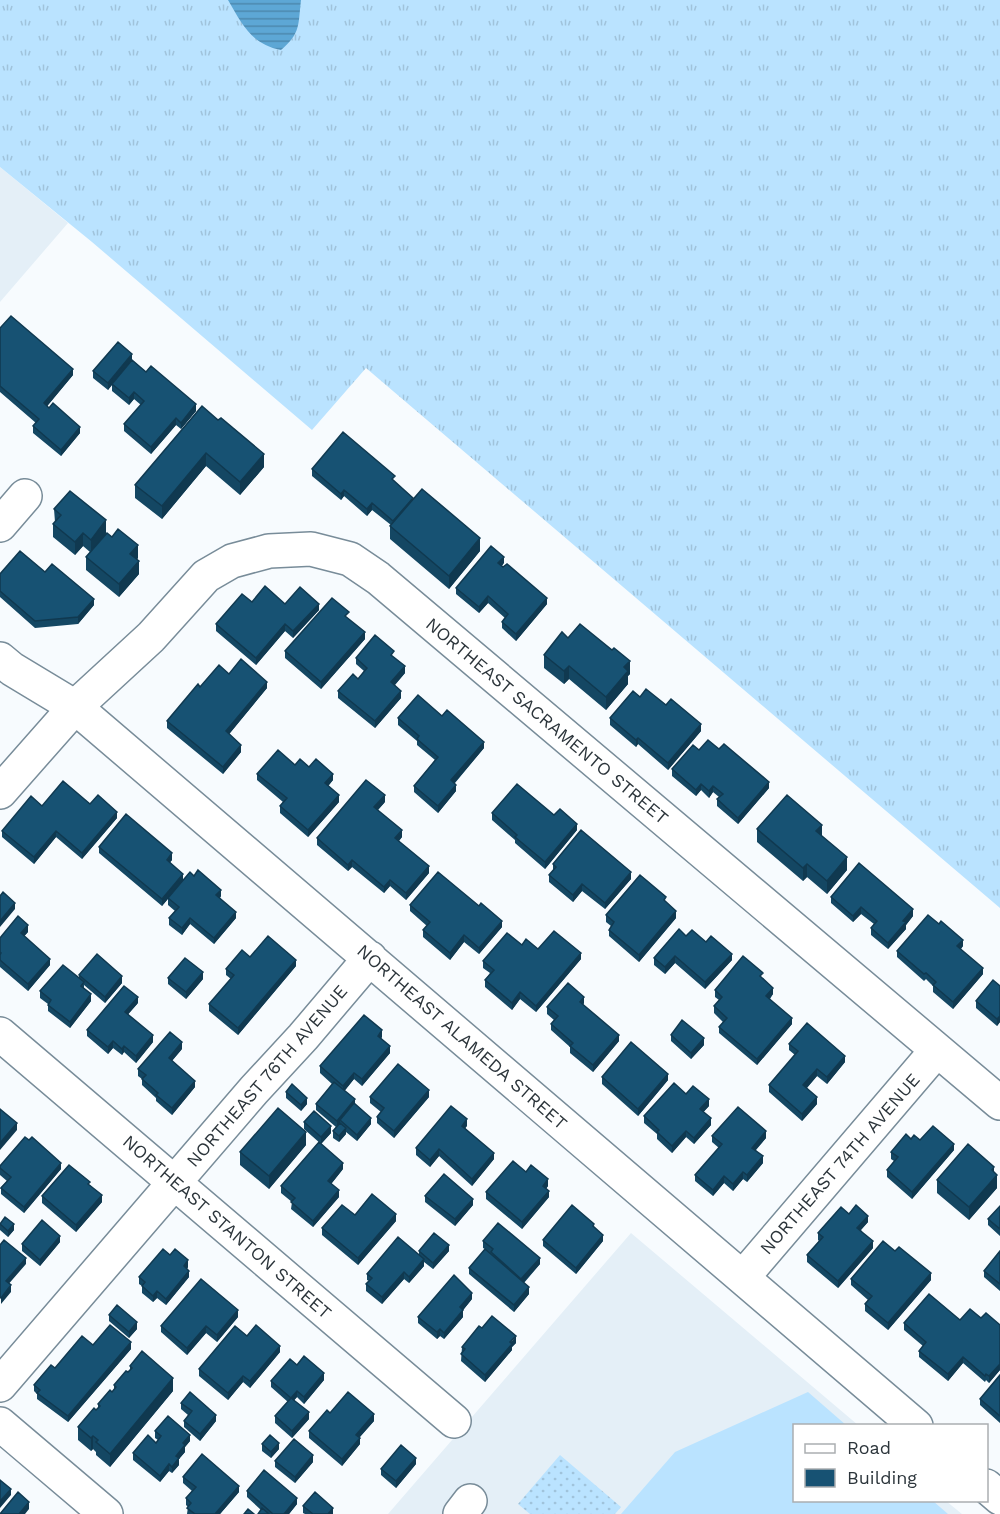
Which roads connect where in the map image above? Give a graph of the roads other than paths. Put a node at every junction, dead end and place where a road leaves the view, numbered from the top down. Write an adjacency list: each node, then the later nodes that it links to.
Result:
1 (25, 496): 2 (street)
2 (0, 525)
3 (0, 659): 4 (street, NORTHEAST ALAMEDA STREET)
4 (75, 707): 5 (street, NORTHEAST SACRAMENTO STREET); 6 (street, NORTHEAST ALAMEDA STREET); 8 (street, NORTHEAST SACRAMENTO STREET)
5 (0, 792)
6 (370, 958): 10 (street, NORTHEAST 76TH AVENUE); 11 (street, NORTHEAST ALAMEDA STREET)
7 (0, 1034): 10 (street, NORTHEAST STANTON STREET)
8 (937, 1050): 9 (street, NORTHEAST SACRAMENTO STREET); 11 (street, NORTHEAST 74TH AVENUE)
9 (1000, 1103)
10 (174, 1182): 12 (street, NORTHEAST 76TH AVENUE); 13 (street, NORTHEAST STANTON STREET)
11 (743, 1277): 15 (street, NORTHEAST ALAMEDA STREET)
12 (0, 1384)
13 (454, 1421)
14 (0, 1424): 18 (street)
15 (915, 1424)
16 (988, 1487): 17 (street)
17 (1000, 1498)
18 (106, 1514)

